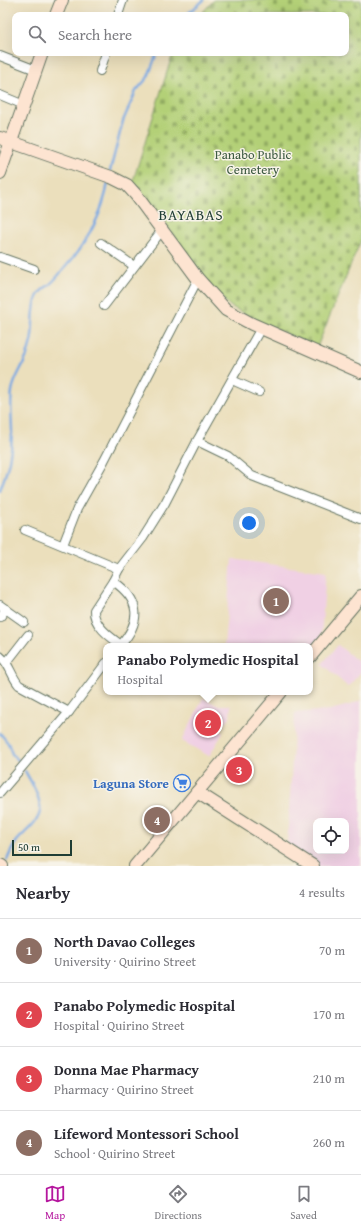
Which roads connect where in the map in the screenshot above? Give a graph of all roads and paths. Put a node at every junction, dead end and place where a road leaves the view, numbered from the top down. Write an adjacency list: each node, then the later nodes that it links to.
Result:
1 (62, 0): 3 (street)
2 (123, 0): 4 (street)
3 (57, 12)
4 (119, 12)
5 (0, 56): 8 (street)
6 (41, 56): 8 (street)
7 (105, 56): 9 (street)
8 (36, 70): 11 (street)
9 (100, 71)
10 (0, 95): 11 (street)
11 (24, 105): 12 (street)
12 (6, 140): 13 (street); 14 (street)
13 (0, 173)
14 (163, 229): 17 (street); 19 (street)
15 (101, 243): 17 (street)
16 (0, 257): 18 (street)
17 (134, 266): 20 (street)
18 (34, 268)
19 (198, 278): 21 (street); 28 (street)
20 (104, 306)
21 (261, 328): 22 (street); 23 (street)
22 (361, 372)
23 (232, 380): 24 (street); 25 (street)
24 (259, 392)
25 (197, 441): 26 (street); 29 (street)
26 (361, 519)
27 (25, 530): 28 (street)
28 (62, 545): 29 (street)
29 (119, 569): 30 (street)
30 (112, 581): 36 (street); 37 (street)
31 (361, 596): 38 (street)
32 (3, 607): 33 (street); 34 (street)
33 (0, 618)
34 (24, 622)
35 (28, 635): 40 (street)
36 (118, 643)
37 (122, 643)
38 (313, 653)
39 (0, 656): 40 (street)
40 (7, 662): 43 (street)
41 (103, 667): 43 (street)
42 (278, 695): 45 (street)
43 (68, 712): 44 (street)
44 (2, 788)
45 (197, 792): 46 (street); 47 (street)
46 (135, 866)
47 (313, 866)

